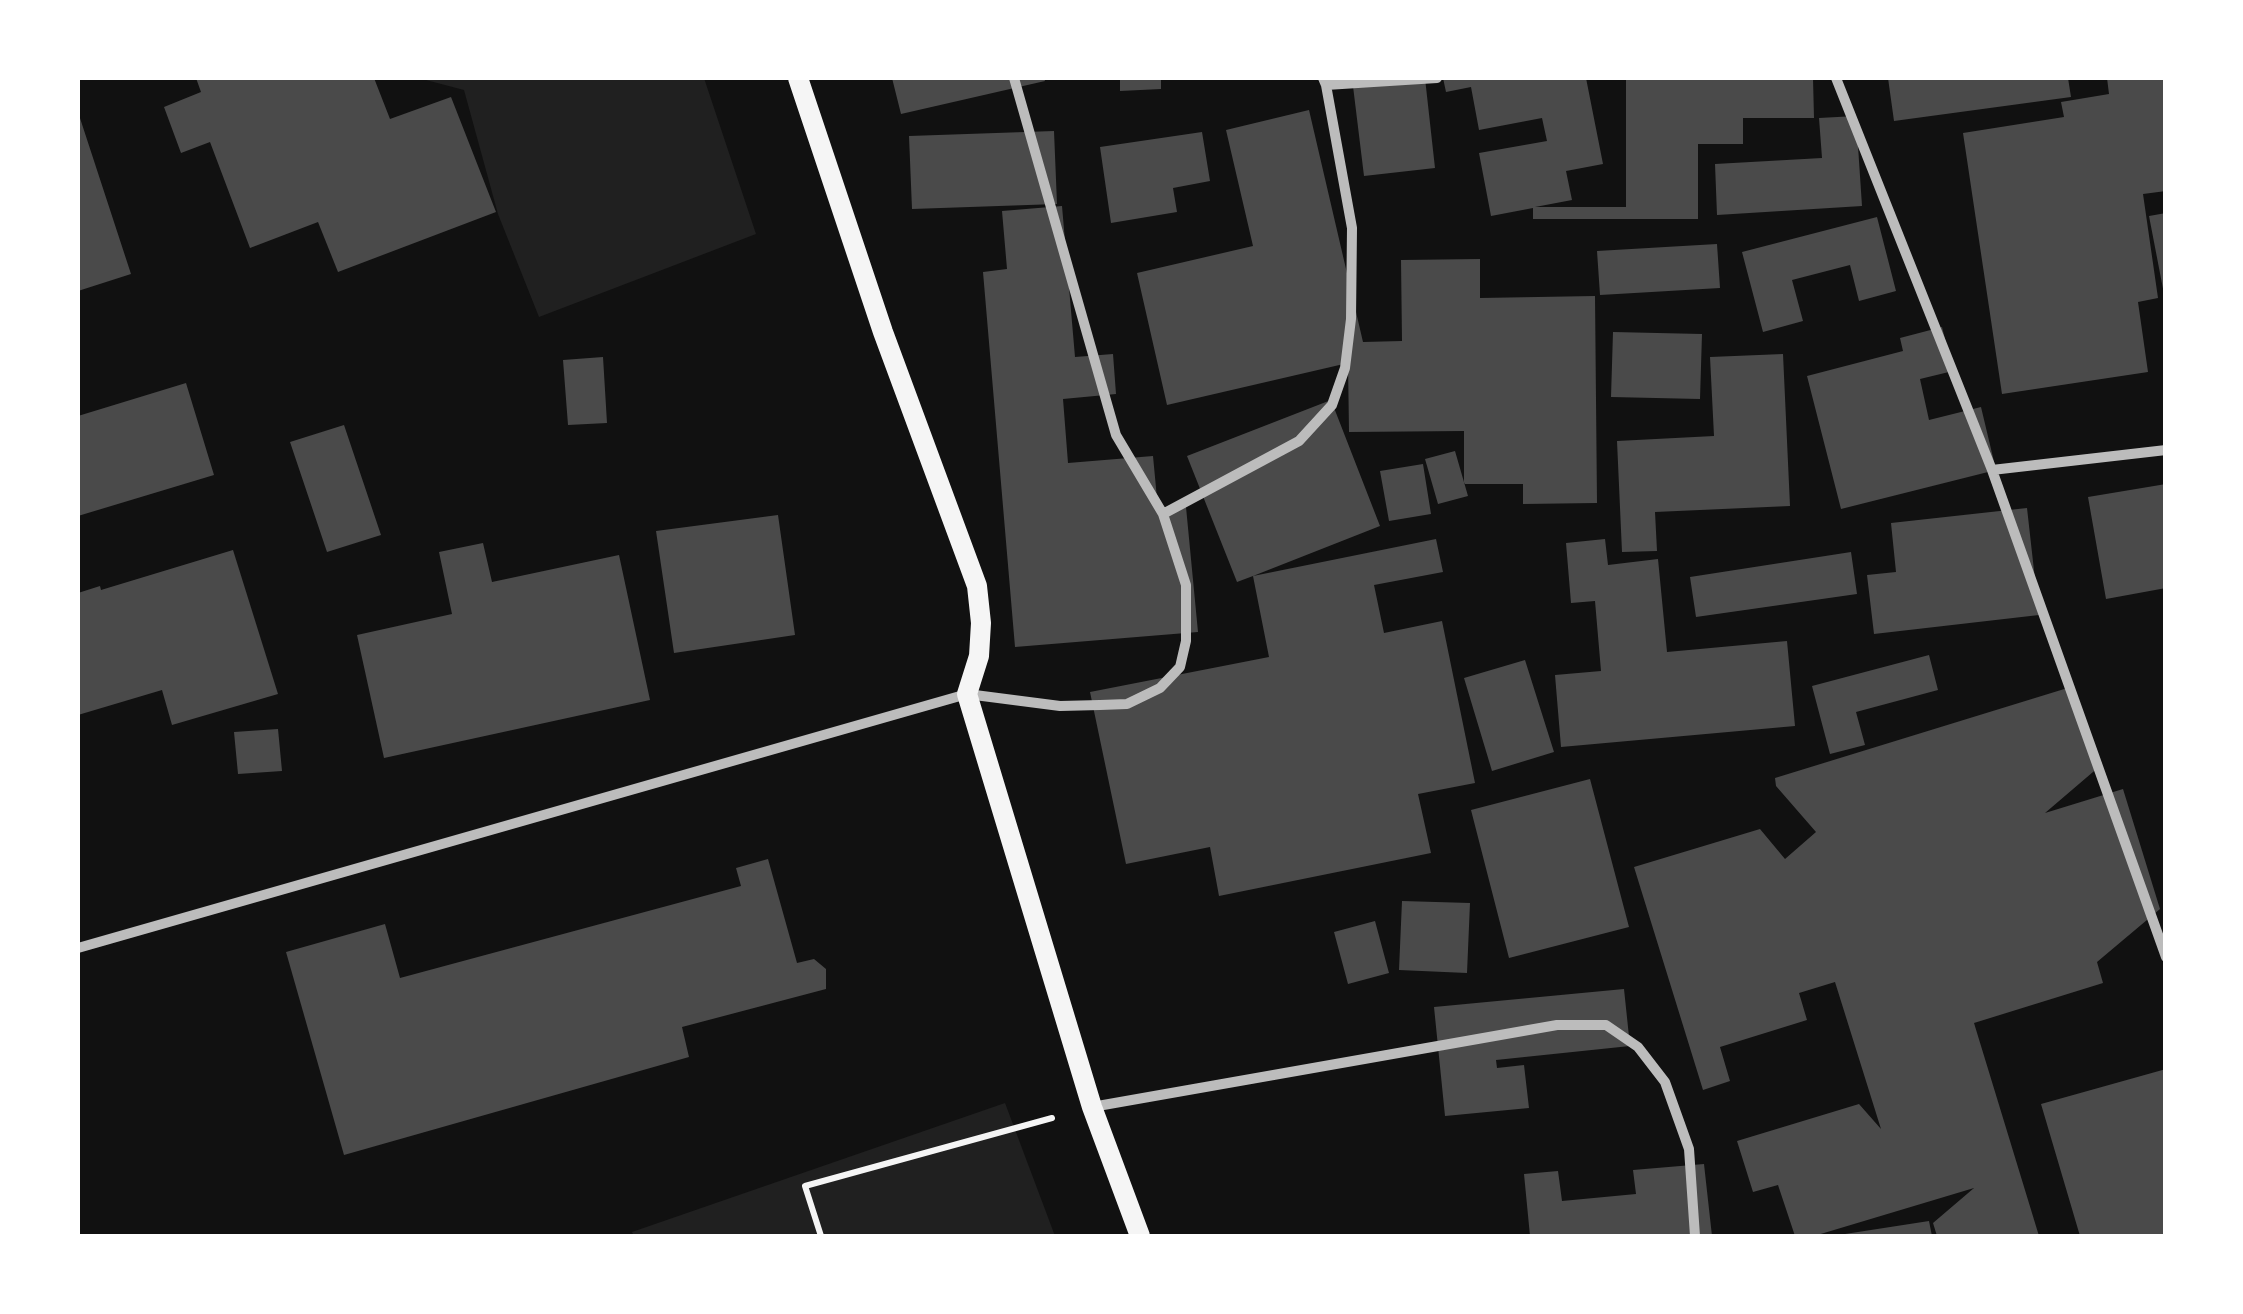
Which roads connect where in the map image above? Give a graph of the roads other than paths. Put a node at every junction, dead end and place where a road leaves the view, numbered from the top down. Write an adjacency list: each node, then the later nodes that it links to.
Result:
1 (798, 78): 9 (main road)
2 (1014, 78): 8 (street)
3 (1437, 78): 5 (street)
4 (1836, 78): 7 (street)
5 (1324, 81): 8 (street)
6 (2166, 450): 7 (street)
7 (1992, 470): 11 (street)
8 (1163, 514): 9 (street)
9 (968, 694): 10 (street); 12 (main road)
10 (78, 948)
11 (2166, 957)
12 (1092, 1107): 13 (main road); 14 (street)
13 (1140, 1236)
14 (1695, 1236)

